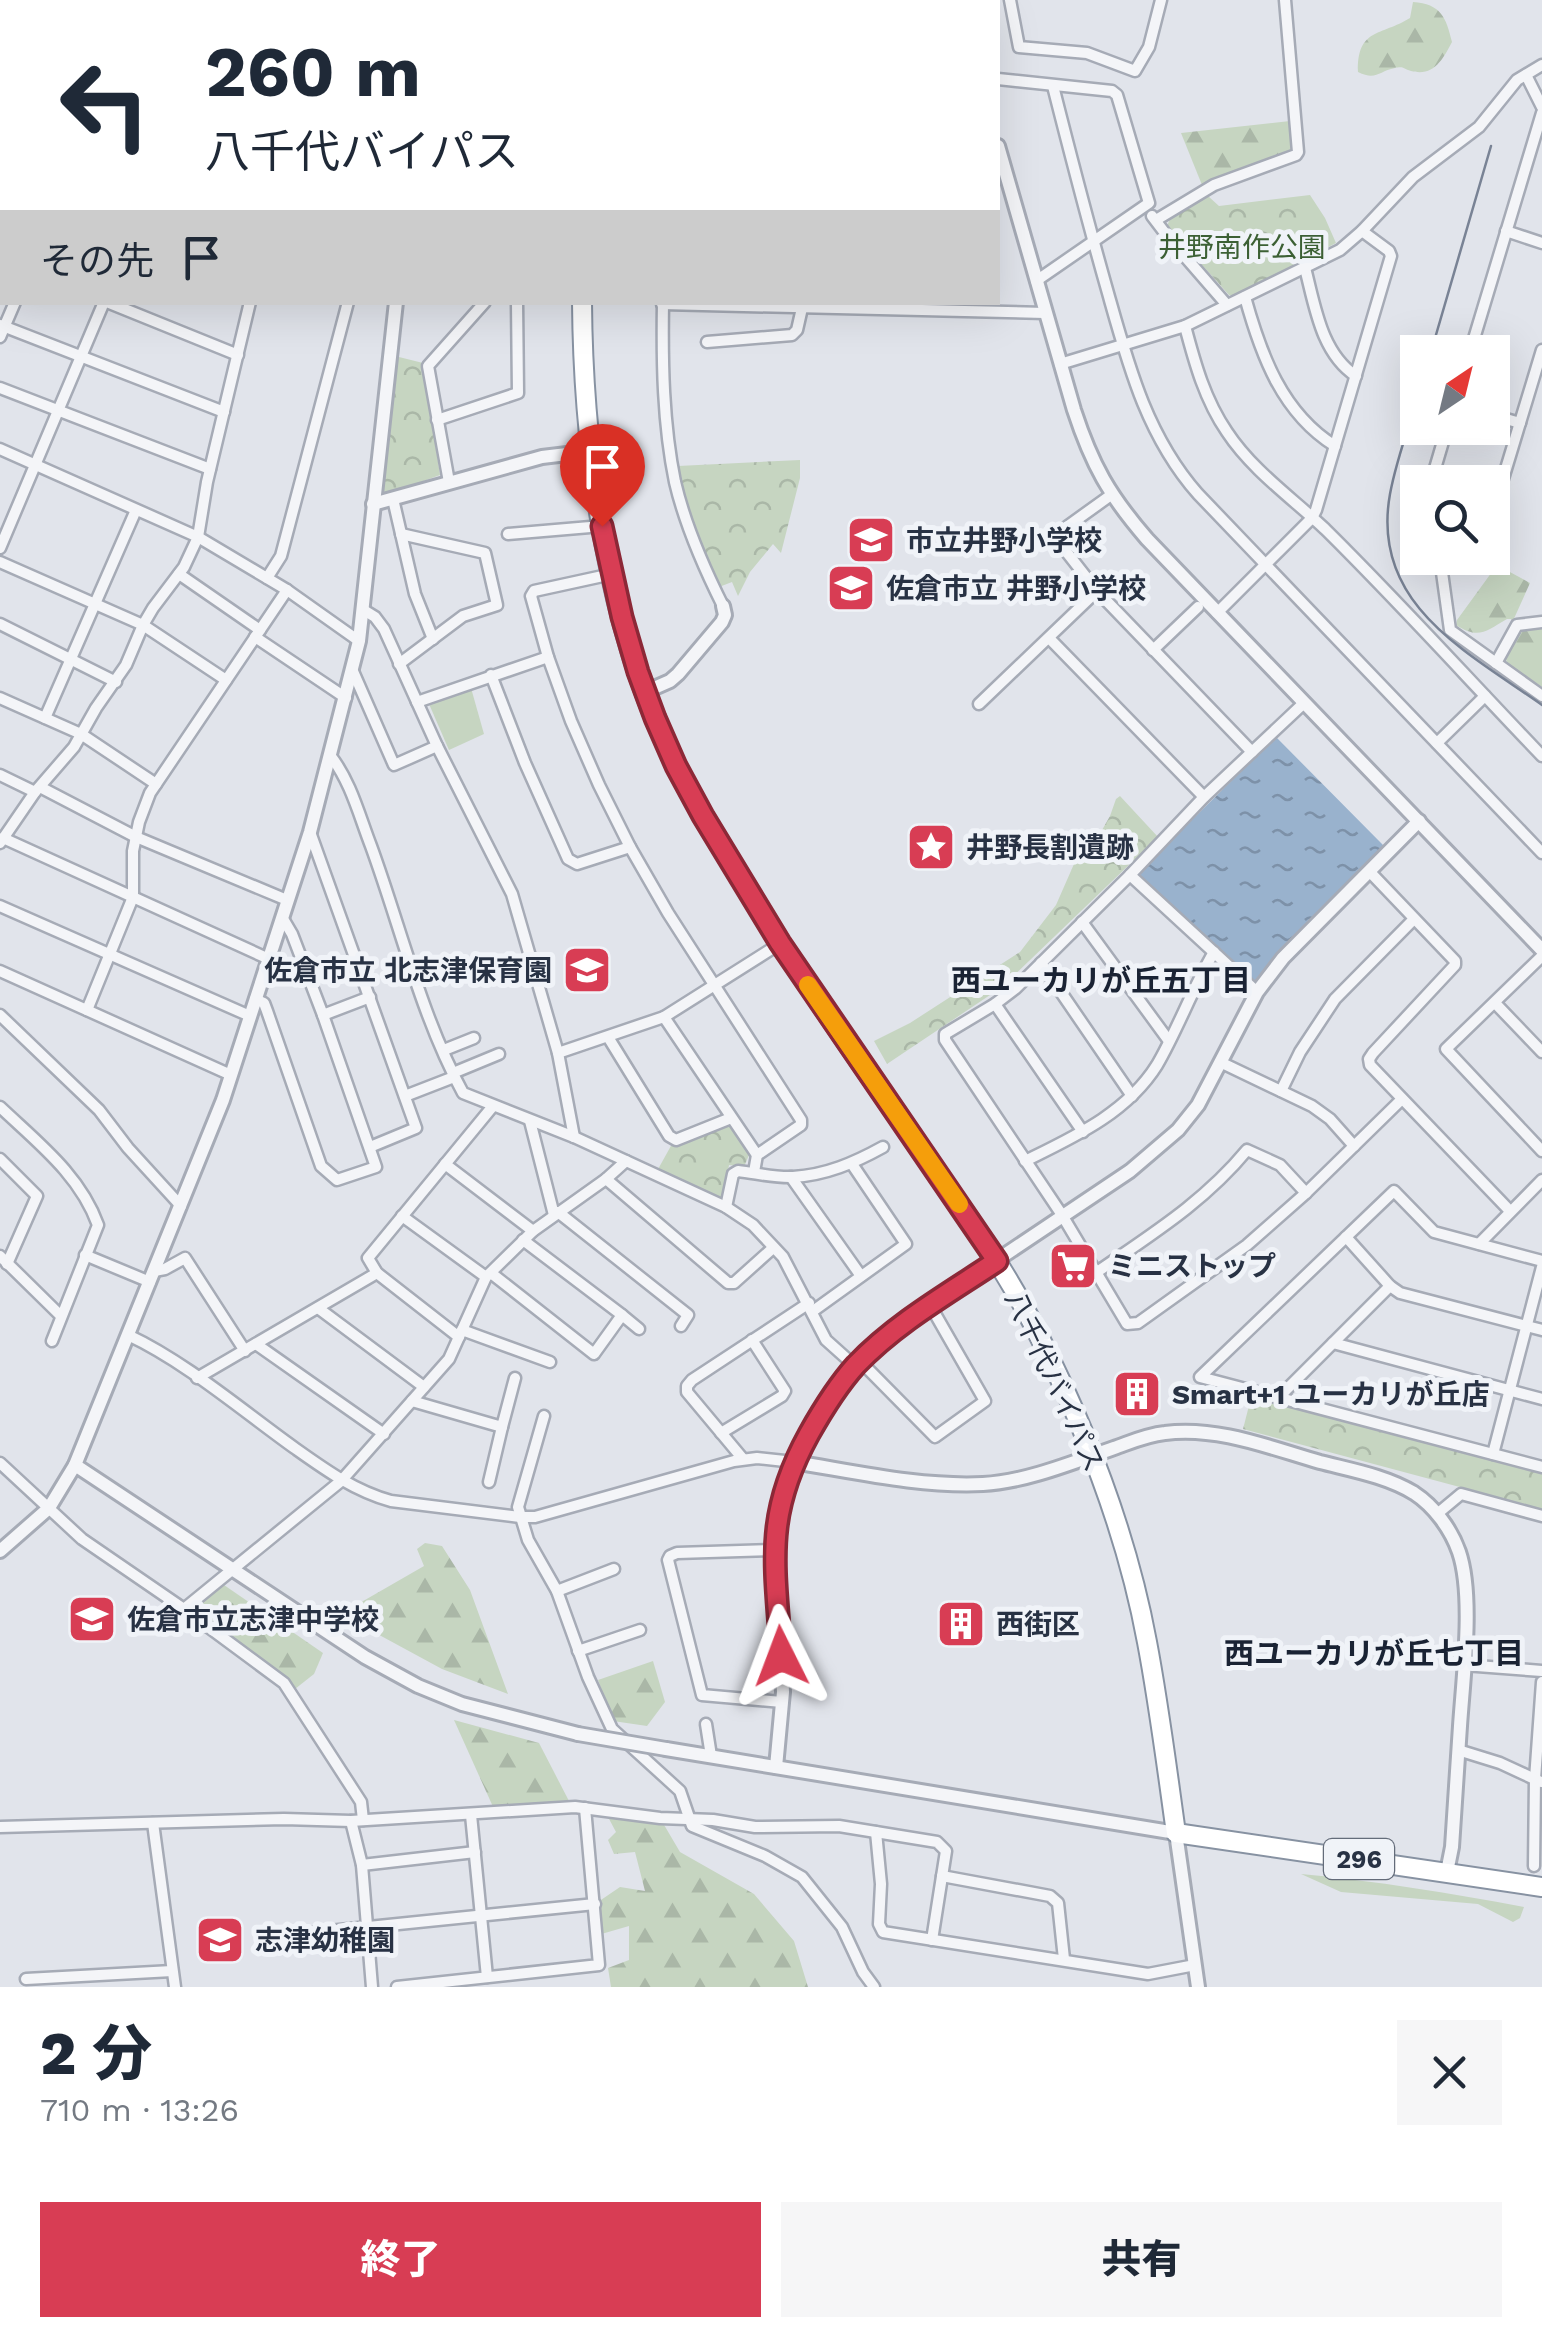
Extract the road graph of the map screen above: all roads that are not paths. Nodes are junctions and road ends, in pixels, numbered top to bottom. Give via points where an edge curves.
1 (1010, 0) edge
2 (1160, 0) edge
3 (1284, 0) edge
4 (1542, 65) edge
5 (1526, 76) junction
6 (1000, 79) edge
7 (1053, 86) junction
8 (1542, 115) edge
9 (1000, 153) edge
10 (1146, 207) junction
11 (1156, 220) junction
12 (1362, 231) junction
13 (1506, 231) junction
14 (1093, 242) junction
15 (1542, 243) edge
16 (1305, 268) junction
17 (1036, 281) junction
18 (1245, 297) junction
19 (14, 305) edge
20 (105, 305) edge
21 (113, 305) edge
22 (249, 305) edge
23 (347, 305) edge
24 (396, 305) edge
25 (481, 305) edge
26 (517, 305) edge
27 (582, 305) edge
28 (662, 305) edge
29 (697, 305) edge
30 (1227, 305) junction
31 (966, 307) edge
32 (802, 308) junction
33 (1045, 313) junction
34 (1185, 326) junction
35 (1, 330) edge
36 (1475, 335) edge
37 (707, 342) dead end
38 (1123, 346) junction
39 (1542, 350) edge
40 (238, 355) junction
41 (82, 356) junction
42 (1060, 364) junction
43 (1356, 376) junction
44 (0, 388) edge
45 (58, 410) junction
46 (224, 412) junction
47 (438, 420) junction
48 (1510, 420) edge
49 (1520, 423) junction
50 (1335, 446) junction
51 (0, 449) edge
52 (592, 451) junction
53 (34, 464) junction
54 (1507, 465) edge
55 (210, 469) junction
56 (450, 482) junction
57 (1111, 495) junction
58 (393, 499) junction
59 (373, 504) junction
60 (136, 510) junction
61 (1312, 518) junction
62 (602, 526) junction
63 (401, 534) junction
64 (508, 534) dead end
65 (198, 537) junction
66 (0, 548) edge
67 (0, 562) edge
68 (1266, 564) junction
69 (179, 574) junction
70 (612, 574) junction
71 (1442, 575) edge
72 (267, 578) junction
73 (286, 590) junction
74 (1097, 591) junction
75 (95, 604) junction
76 (723, 606) joint
77 (1198, 607) dead end
78 (362, 609) junction
79 (1218, 612) junction
80 (1542, 622) edge
81 (0, 624) edge
82 (142, 625) junction
83 (257, 633) junction
84 (1049, 638) junction
85 (433, 639) junction
86 (359, 641) junction
87 (1153, 650) junction
88 (548, 657) junction
89 (71, 658) junction
90 (1496, 663) junction
91 (399, 664) junction
92 (352, 669) junction
93 (492, 675) junction
94 (226, 680) junction
95 (116, 682) junction
96 (645, 692) junction
97 (1485, 696) junction
98 (1542, 696) edge
99 (0, 698) edge
100 (346, 698) junction
101 (416, 702) junction
102 (1304, 703) junction
103 (978, 704) dead end
104 (45, 718) junction
105 (81, 734) junction
106 (1436, 743) junction
107 (437, 746) junction
108 (1252, 752) junction
109 (330, 755) junction
110 (1542, 756) edge
111 (0, 775) edge
112 (156, 784) junction
113 (37, 789) junction
114 (1204, 798) junction
115 (1420, 822) junction
116 (310, 832) junction
117 (136, 837) junction
118 (1, 840) edge
119 (630, 847) junction
120 (1542, 854) edge
121 (1368, 871) junction
122 (1130, 875) junction
123 (133, 897) junction
124 (287, 900) junction
125 (0, 906) edge
126 (282, 917) junction
127 (1414, 919) junction
128 (1082, 922) junction
129 (780, 943) junction
130 (1214, 952) junction
131 (1542, 954) edge
132 (110, 955) junction
133 (268, 959) junction
134 (1042, 963) junction
135 (0, 971) edge
136 (714, 985) junction
137 (1257, 992) junction
138 (370, 997) junction
139 (256, 999) junction
140 (1495, 1003) junction
141 (995, 1004) junction
142 (87, 1010) junction
143 (0, 1015) edge
144 (250, 1016) junction
145 (322, 1016) junction
146 (664, 1017) junction
147 (608, 1037) junction
148 (474, 1038) dead end
149 (1169, 1041) junction
150 (444, 1050) junction
151 (1542, 1052) edge
152 (499, 1054) dead end
153 (558, 1054) junction
154 (1220, 1062) junction
155 (231, 1075) junction
156 (454, 1075) junction
157 (1281, 1091) junction
158 (405, 1096) junction
159 (1132, 1096) junction
160 (1402, 1099) junction
161 (493, 1106) junction
162 (0, 1107) edge
163 (730, 1118) junction
164 (530, 1121) junction
165 (1083, 1132) junction
166 (574, 1137) junction
167 (1354, 1146) junction
168 (370, 1147) junction
169 (882, 1147) dead end
170 (1542, 1151) edge
171 (757, 1155) junction
172 (0, 1158) edge
173 (626, 1161) junction
174 (1025, 1162) junction
175 (445, 1164) junction
176 (852, 1164) junction
177 (754, 1172) junction
178 (791, 1177) junction
179 (606, 1179) junction
180 (1542, 1180) edge
181 (1306, 1193) junction
182 (181, 1206) junction
183 (726, 1207) junction
184 (1510, 1211) junction
185 (556, 1214) junction
186 (1062, 1215) junction
187 (402, 1216) junction
188 (532, 1231) junction
189 (1346, 1237) junction
190 (523, 1240) junction
191 (1479, 1244) junction
192 (774, 1248) junction
193 (85, 1255) junction
194 (4, 1260) edge
195 (997, 1261) junction
196 (1542, 1264) edge
197 (1097, 1272) junction
198 (376, 1273) junction
199 (488, 1275) junction
200 (860, 1276) junction
201 (152, 1277) junction
202 (1390, 1286) junction
203 (930, 1306) junction
204 (810, 1307) junction
205 (318, 1308) junction
206 (62, 1316) junction
207 (622, 1316) junction
208 (681, 1326) dead end
209 (1526, 1326) junction
210 (640, 1330) dead end
211 (1542, 1330) edge
212 (461, 1333) junction
213 (128, 1335) junction
214 (752, 1340) junction
215 (52, 1341) dead end
216 (1333, 1343) junction
217 (256, 1344) junction
218 (244, 1351) junction
219 (550, 1362) dead end
220 (858, 1364) junction
221 (197, 1378) junction
222 (515, 1378) dead end
223 (424, 1387) junction
224 (1510, 1390) junction
225 (1278, 1398) junction
226 (1542, 1399) edge
227 (412, 1402) junction
228 (544, 1416) dead end
229 (502, 1427) junction
230 (721, 1433) junction
231 (384, 1434) junction
232 (1093, 1454) junction
233 (1493, 1454) junction
234 (743, 1459) junction
235 (794, 1462) junction
236 (0, 1463) edge
237 (75, 1466) junction
238 (1542, 1468) edge
239 (341, 1481) junction
240 (489, 1482) dead end
241 (49, 1508) junction
242 (1437, 1514) junction
243 (1542, 1516) edge
244 (520, 1518) junction
245 (776, 1550) junction
246 (0, 1552) edge
247 (614, 1569) dead end
248 (232, 1570) junction
249 (557, 1590) junction
250 (184, 1609) junction
251 (640, 1630) dead end
252 (578, 1651) junction
253 (1464, 1665) junction
254 (1542, 1672) edge
255 (1542, 1682) edge
256 (782, 1702) junction
257 (706, 1724) dead end
258 (1541, 1733) edge
259 (1458, 1750) junction
260 (712, 1756) junction
261 (776, 1767) junction
262 (1539, 1781) edge
263 (585, 1808) junction
264 (472, 1815) junction
265 (689, 1818) junction
266 (357, 1820) junction
267 (154, 1823) junction
268 (0, 1827) edge
269 (876, 1832) junction
270 (1176, 1832) junction
271 (475, 1852) junction
272 (362, 1865) junction
273 (1534, 1866) dead end
274 (1447, 1872) junction
275 (942, 1876) junction
276 (1542, 1887) edge
277 (596, 1904) junction
278 (482, 1915) junction
279 (367, 1926) junction
280 (300, 1934) dead end
281 (932, 1940) junction
282 (1064, 1959) junction
283 (1195, 1965) junction
284 (172, 1971) junction
285 (487, 1978) junction
286 (26, 1979) dead end
287 (175, 1987) edge
288 (372, 1987) edge
289 (397, 1987) edge
290 (874, 1987) edge
291 (1198, 1987) edge

1 - 2 street via 1020,47 1087,53 1135,71 1149,48
3 - 11 street via 1298,152 1214,186
4 - 5 street
5 - 8 street
5 - 12 street
6 - 7 street
7 - 10 street via 1117,95
7 - 14 street
8 - 13 street
9 - 17 street
10 - 11 street
10 - 14 street
11 - 30 street
12 - 16 street
12 - 43 street via 1391,256
13 - 15 street
13 - 36 street
14 - 17 street
14 - 38 street
16 - 18 street
16 - 43 street via 1330,347
17 - 33 street
18 - 30 street
18 - 50 street via 1277,384 1297,413
19 - 35 street
20 - 41 street
21 - 40 street
22 - 40 street
23 - 72 street via 281,556
24 - 59 street
25 - 47 street via 428,366
26 - 47 street via 518,394
27 - 52 highway, 八千代バイパス
28 - 76 street via 675,480
29 - 32 street
30 - 34 street
31 - 32 street
31 - 33 street
32 - 37 street via 792,335
33 - 42 street
34 - 38 street
34 - 61 street via 1202,385 1228,434
35 - 41 street
38 - 42 street
38 - 68 street via 1168,455
39 - 49 street
40 - 46 street
41 - 45 street
41 - 46 street
42 - 57 street via 1085,444
43 - 50 street
44 - 45 street
45 - 53 street
45 - 55 street
46 - 55 street
47 - 56 street
48 - 49 street
49 - 54 street
50 - 61 street
51 - 53 street
52 - 56 street
52 - 62 highway, 八千代バイパス
53 - 60 street
53 - 66 street
55 - 65 street
56 - 58 street
57 - 74 street via 1054,536
57 - 79 street
58 - 59 street
58 - 63 street
59 - 78 street
60 - 65 street
60 - 75 street
61 - 68 street
61 - 97 street
62 - 64 street
62 - 70 highway, 八千代バイパス
63 - 85 street
63 - 85 street via 484,554 497,605 463,616
65 - 69 street
65 - 72 street
67 - 75 street
68 - 79 street
68 - 106 street
69 - 82 street
69 - 83 street
70 - 88 street via 534,591
70 - 96 highway, 八千代バイパス
71 - 90 street via 1450,630
72 - 73 street
73 - 83 street
73 - 86 street
74 - 84 street
74 - 87 street
75 - 82 street
75 - 89 street
76 - 96 street via 722,622 678,674
77 - 87 street
78 - 86 street
78 - 91 street via 380,622
79 - 102 street
80 - 90 street via 1517,625
81 - 89 street
82 - 94 street
82 - 95 street
83 - 94 street
83 - 100 street
84 - 103 street
84 - 114 street
85 - 91 street
86 - 92 street
87 - 108 street
88 - 93 street
88 - 119 street
89 - 95 street
89 - 104 street
90 - 98 street
91 - 101 street
92 - 100 street
92 - 107 street via 394,765
93 - 101 street
93 - 119 street via 568,859 577,864
94 - 112 street
95 - 105 street
96 - 129 highway, 八千代バイパス via 685,783
97 - 106 street
97 - 110 street
99 - 104 street
100 - 109 street
101 - 107 street
102 - 108 street
102 - 115 street
104 - 105 street
105 - 112 street
105 - 113 street
106 - 120 street
107 - 153 street via 512,894
108 - 114 street
109 - 116 street
109 - 150 street via 344,773
111 - 113 street
112 - 117 street
113 - 117 street
113 - 118 street
114 - 122 street
115 - 121 street
115 - 131 street
116 - 124 street
116 - 138 street
117 - 123 street
117 - 124 street
118 - 123 street
119 - 136 street
121 - 127 street
121 - 137 street
122 - 128 street
122 - 130 street
123 - 132 street
123 - 133 street
124 - 126 street
125 - 132 street
126 - 133 street
126 - 145 street
127 - 157 street via 1335,1000
127 - 160 street via 1455,965 1370,1058
128 - 134 street
128 - 149 street
129 - 136 street
129 - 195 highway, 八千代バイパス
130 - 137 street
130 - 149 street
131 - 140 street
132 - 142 street
132 - 144 street
133 - 139 street
134 - 141 street
134 - 159 street
135 - 142 street
136 - 146 street
136 - 171 street via 801,1120
137 - 154 street
138 - 145 street
138 - 158 street
139 - 144 street
139 - 168 street via 264,1003 322,1166 337,1180 376,1166
140 - 151 street
140 - 170 street via 1446,1049
141 - 165 street
141 - 174 street via 945,1040
142 - 155 street
143 - 182 street via 98,1110
144 - 155 street
145 - 168 street
146 - 147 street
146 - 163 street
147 - 153 street
147 - 163 street via 669,1136 676,1140
148 - 150 street
149 - 159 street
150 - 156 street
152 - 156 street
153 - 166 street
154 - 157 street
154 - 186 street via 1178,1130
155 - 182 street
156 - 158 street
156 - 161 street via 463,1093
157 - 167 street via 1330,1119
158 - 168 street via 416,1128
159 - 165 street
160 - 167 street
160 - 184 street
161 - 164 street
161 - 175 street
162 - 193 street via 90,1203 98,1225
163 - 171 street
164 - 166 street
164 - 185 street
165 - 174 street
166 - 173 street
167 - 181 street
169 - 176 street
171 - 177 street
172 - 194 street via 38,1196
173 - 179 street
173 - 183 street
174 - 186 street
175 - 187 street
175 - 188 street
176 - 178 street
176 - 200 street via 906,1244
177 - 178 street
177 - 183 street via 733,1174
178 - 200 street
179 - 185 street
179 - 192 street via 728,1283
180 - 184 street
181 - 197 street via 1280,1165 1247,1150 1202,1198
181 - 197 street via 1248,1246 1138,1324 1124,1322
182 - 201 street
183 - 192 street
184 - 191 street
185 - 188 street
185 - 208 street via 688,1316
186 - 195 street
186 - 197 street
187 - 198 street via 368,1258
187 - 199 street
188 - 190 street
189 - 191 street via 1394,1191 1434,1232
189 - 202 street
189 - 225 street via 1200,1377
190 - 199 street
190 - 207 street
191 - 196 street
192 - 204 street
193 - 201 street
193 - 206 street
194 - 206 street
195 - 203 street
195 - 232 highway, 八千代バイパス
196 - 209 street
198 - 205 street
198 - 212 street
199 - 207 street via 594,1354
199 - 212 street
200 - 204 street
201 - 213 street
201 - 218 street via 185,1258
202 - 209 street
202 - 216 street
203 - 220 street
203 - 220 street via 985,1400 934,1437
204 - 214 street
204 - 220 street via 826,1340
205 - 217 street
205 - 223 street
206 - 215 street
207 - 210 street
209 - 211 street
209 - 224 street
212 - 219 street
212 - 223 street via 450,1359
213 - 221 street
213 - 237 street
214 - 230 street via 784,1394
214 - 230 street via 687,1386
216 - 224 street
216 - 225 street
217 - 218 street
217 - 231 street
218 - 221 street
220 - 235 street
221 - 239 street
222 - 229 street
223 - 227 street
224 - 226 street
224 - 233 street
225 - 233 street
227 - 229 street
227 - 231 street
228 - 244 street
229 - 240 street
230 - 234 street
231 - 239 street
232 - 235 street via 987,1484 921,1482
232 - 242 street via 1169,1432 1225,1436 1395,1484
232 - 270 highway, 八千代バイパス via 1147,1640
233 - 238 street
234 - 235 street
234 - 244 street
235 - 245 street
236 - 241 street
237 - 241 street
237 - 248 street
239 - 244 street via 391,1501
239 - 248 street
241 - 246 street
241 - 250 street via 82,1539
242 - 243 street via 1461,1494
242 - 253 street via 1463,1566
244 - 249 street
245 - 256 street
245 - 256 street via 677,1552 668,1560 702,1695
247 - 249 street
248 - 250 street
248 - 260 street, bridge via 366,1658 462,1704 578,1734
249 - 252 street
250 - 266 street via 284,1683 361,1802
251 - 252 street
252 - 265 street via 612,1729 680,1790
253 - 254 street
253 - 259 street
255 - 258 street
256 - 261 street
257 - 260 street
258 - 262 street
259 - 262 street
259 - 274 street
260 - 261 street
261 - 270 street
262 - 273 street
263 - 264 street
263 - 265 street
263 - 277 street
264 - 266 street
264 - 271 street
265 - 269 street
265 - 290 street via 692,1826 802,1877 842,1927
266 - 267 street
266 - 272 street
267 - 268 street
267 - 284 street
269 - 275 street via 937,1842 946,1851
269 - 281 street via 878,1924 884,1932
270 - 274 highway, 296
270 - 283 street
271 - 272 street
271 - 278 street
272 - 279 street
274 - 276 highway, 296
275 - 281 street
275 - 282 street via 1050,1896 1058,1903
277 - 278 street
277 - 285 street via 600,1965
278 - 279 street
278 - 285 street
279 - 280 street
279 - 288 street
281 - 282 street
282 - 283 street via 1148,1974
283 - 291 street
284 - 286 street
284 - 287 street
285 - 289 street

